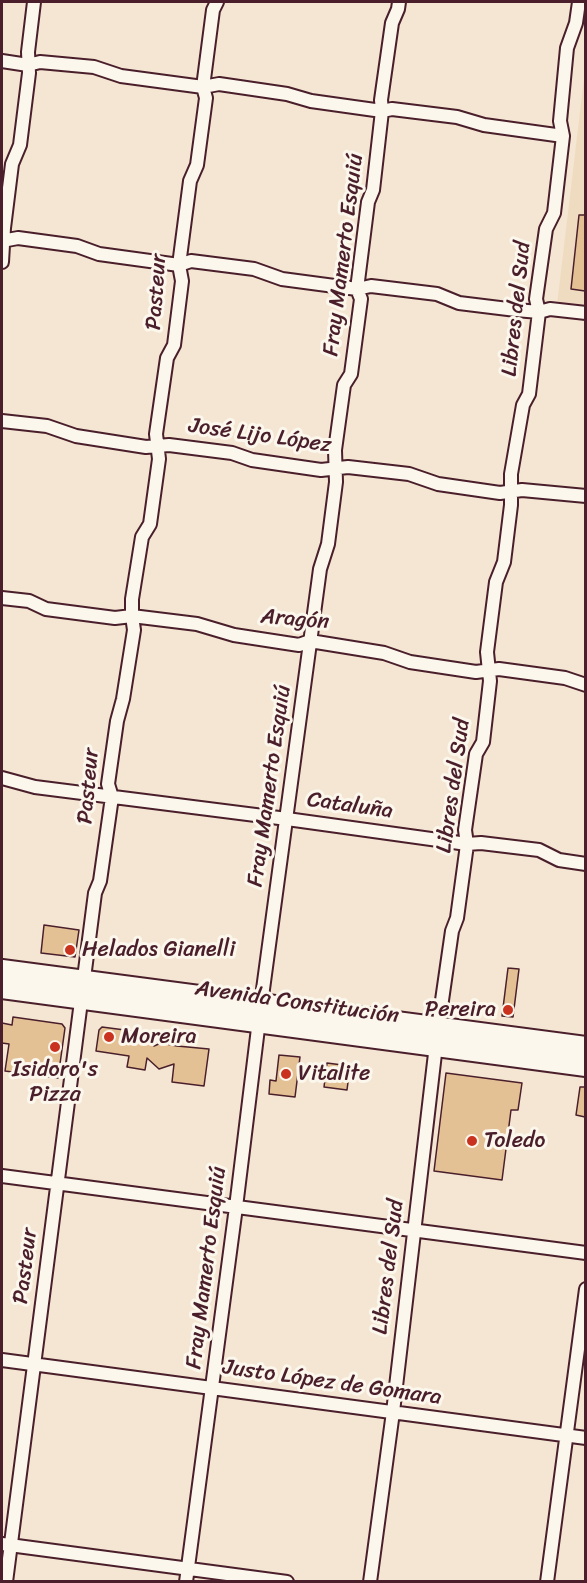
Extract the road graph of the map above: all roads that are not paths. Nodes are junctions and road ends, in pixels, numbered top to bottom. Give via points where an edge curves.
1 (34, 2) edge
2 (217, 2) edge
3 (399, 2) edge
4 (579, 2) edge
5 (2, 61) edge
6 (28, 65) junction
7 (202, 87) junction
8 (382, 111) junction
9 (563, 136) junction
10 (2, 241) edge
11 (2, 262) edge
12 (179, 265) junction
13 (357, 289) junction
14 (539, 312) junction
15 (585, 313) edge
16 (2, 421) edge
17 (157, 446) junction
18 (335, 468) junction
19 (510, 491) junction
20 (585, 496) edge
21 (2, 598) edge
22 (132, 616) junction
23 (310, 641) junction
24 (489, 670) junction
25 (585, 685) edge
26 (2, 778) edge
27 (112, 797) junction
28 (287, 819) junction
29 (466, 844) junction
30 (585, 864) edge
31 (2, 970) edge
32 (2, 988) edge
33 (82, 990) junction
34 (260, 1013) junction
35 (437, 1037) junction
36 (585, 1047) edge
37 (585, 1066) edge
38 (2, 1176) edge
39 (58, 1183) junction
40 (236, 1207) junction
41 (414, 1230) junction
42 (585, 1253) edge
43 (585, 1289) edge
44 (2, 1360) edge
45 (34, 1364) junction
46 (212, 1388) junction
47 (393, 1412) junction
48 (566, 1435) junction
49 (585, 1438) edge
50 (6, 1544) edge
51 (188, 1568) junction
52 (6, 1581) edge
53 (186, 1581) edge
54 (287, 1581) edge
55 (370, 1581) edge
56 (547, 1581) edge

1 - 6 street
2 - 7 street, Pasteur
3 - 8 street, Fray Mamerto Esquiú via 392,22
4 - 9 street, Libres del Sud via 567,48 560,121
5 - 6 street
6 - 7 street via 40,62 94,67 121,76
6 - 10 street via 20,145 12,164
7 - 8 street via 219,84
7 - 12 street, Pasteur via 206,98
8 - 9 street via 458,117 484,125
8 - 13 street, Fray Mamerto Esquiú
9 - 14 street, Libres del Sud via 554,213 546,229 536,299
10 - 11 street
10 - 12 street via 18,238
12 - 13 street via 191,261 254,269 282,279
12 - 17 street, Pasteur via 182,281 174,345 165,369
13 - 14 street via 371,286 437,294 459,303
13 - 18 street, Fray Mamerto Esquiú via 361,299 351,374 344,385
14 - 15 street via 550,309
14 - 19 street, Libres del Sud via 529,394 523,405
16 - 17 street, José Lijo López via 47,426 75,436
17 - 18 street, José Lijo López via 232,453 252,460 321,470
17 - 22 street, Pasteur via 159,459 150,524 142,537
18 - 19 street, José Lijo López via 409,474 438,484
18 - 23 street, Fray Mamerto Esquiú via 328,544 320,568
19 - 20 street, José Lijo López
19 - 24 street, Libres del Sud via 504,562 496,582 487,652
21 - 22 street, Aragón via 29,601 46,609 116,618
22 - 23 street, Aragón via 197,624 234,635 299,645
22 - 27 street, Pasteur via 134,630 108,783
23 - 24 street, Aragón via 384,653 410,662 476,672
23 - 28 street, Fray Mamerto Esquiú
24 - 25 street, Aragón via 565,678
24 - 29 street, Libres del Sud via 483,742 476,754
26 - 27 street, Cataluña via 34,787
27 - 28 street, Cataluña
27 - 33 street, Pasteur
28 - 29 street, Cataluña
28 - 34 street, Fray Mamerto Esquiú
29 - 30 street, Cataluña via 539,850 560,860
29 - 35 street, Libres del Sud
31 - 33 main road, Avenida Constitución
32 - 33 main road, Avenida Constitución
33 - 34 main road, Avenida Constitución
33 - 39 street, Pasteur
34 - 35 main road, Avenida Constitución
34 - 40 street, Fray Mamerto Esquiú
35 - 36 main road, Avenida Constitución
35 - 37 main road, Avenida Constitución
35 - 41 street, Libres del Sud
38 - 39 street
39 - 40 street
39 - 45 street, Pasteur
40 - 41 street
40 - 46 street, Fray Mamerto Esquiú
41 - 42 street
41 - 47 street, Libres del Sud
43 - 48 street
44 - 45 street, Justo López de Gomara
45 - 46 street, Justo López de Gomara
45 - 50 street, Pasteur
46 - 47 street, Justo López de Gomara
46 - 51 street, Fray Mamerto Esquiú
47 - 48 street, Justo López de Gomara
47 - 55 street, Libres del Sud
48 - 49 street, Justo López de Gomara
48 - 56 street
50 - 51 street
50 - 52 street, Pasteur
51 - 53 street, Fray Mamerto Esquiú
51 - 54 street

